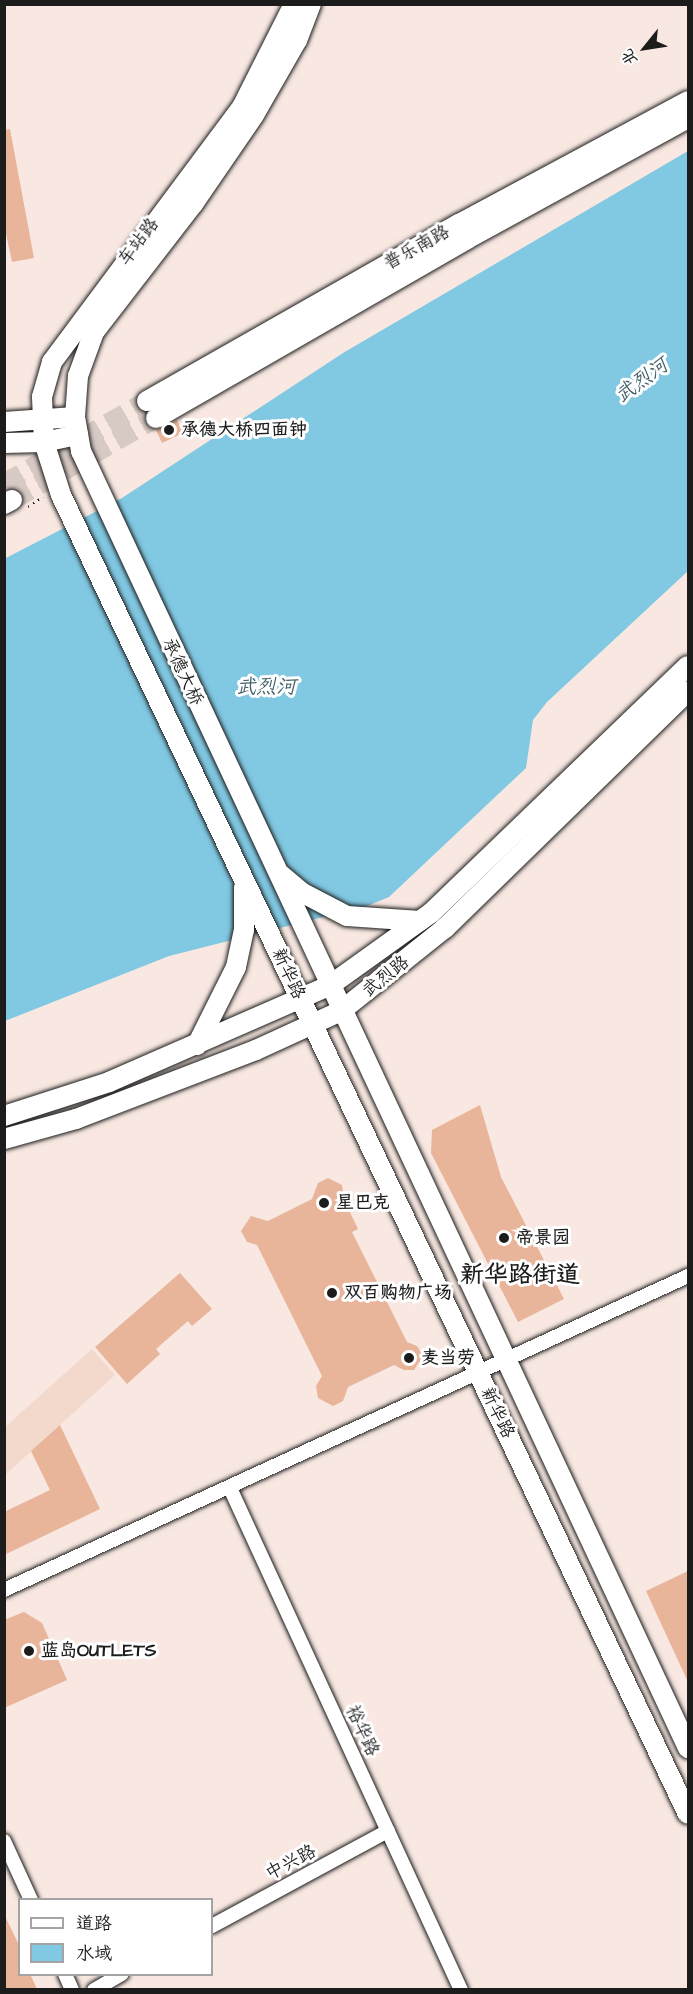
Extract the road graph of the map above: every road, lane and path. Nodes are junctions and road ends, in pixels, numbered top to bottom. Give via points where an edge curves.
1 (294, 4) edge
2 (311, 4) edge
3 (688, 101) edge
4 (688, 118) edge
5 (4, 422) edge
6 (43, 422) junction
7 (77, 426) junction
8 (44, 442) junction
9 (4, 443) edge
10 (91, 478) joint
11 (61, 495) joint
12 (688, 666) edge
13 (688, 691) edge
14 (273, 867) junction
15 (244, 881) junction
16 (420, 921) junction
17 (329, 986) junction
18 (300, 999) junction
19 (341, 1011) junction
20 (312, 1024) junction
21 (197, 1045) junction
22 (4, 1116) edge
23 (4, 1139) edge
24 (688, 1275) edge
25 (506, 1360) junction
26 (478, 1373) junction
27 (230, 1488) junction
28 (4, 1590) edge
29 (688, 1748) edge
30 (688, 1814) edge
31 (388, 1831) junction
32 (4, 1841) edge
33 (31, 1898) edge
34 (213, 1925) edge
35 (118, 1976) edge
36 (94, 1989) edge
37 (461, 1989) edge

1 - 6 main road, 车站路 via 242,107 52,362 42,396
2 - 7 main road, 车站路 via 297,40 254,116 193,204 94,332 78,376
3 - 4 main road, 普乐南路 via 459,224 151,409
5 - 6 main road
6 - 7 main road
6 - 8 main road, 车站路
7 - 8 main road
7 - 10 main road, 车站路
8 - 9 main road
8 - 11 main road, 车站路
10 - 14 main road, 承德大桥
11 - 15 main road, 承德大桥
12 - 16 main road, 武烈路
13 - 19 main road, 武烈路 via 445,928
14 - 16 main road via 301,892 347,916 385,922
14 - 17 main road, 新华路
15 - 18 main road, 新华路
15 - 21 main road via 244,930 236,967
16 - 17 main road, 武烈路
17 - 18 main road, 武烈路
17 - 19 main road, 新华路
18 - 20 main road, 新华路
18 - 21 main road, 武烈路
19 - 20 main road, 武烈路
19 - 25 main road, 新华路
20 - 23 main road, 武烈路 via 76,1119
20 - 26 main road, 新华路
21 - 22 main road, 武烈路 via 64,1100
24 - 25 street
25 - 26 street
25 - 29 main road, 新华路
26 - 27 street
26 - 30 main road, 新华路
27 - 28 street
27 - 31 street, 裕华路
31 - 34 street, 中兴路
31 - 37 street, 裕华路
32 - 33 street
35 - 36 street

